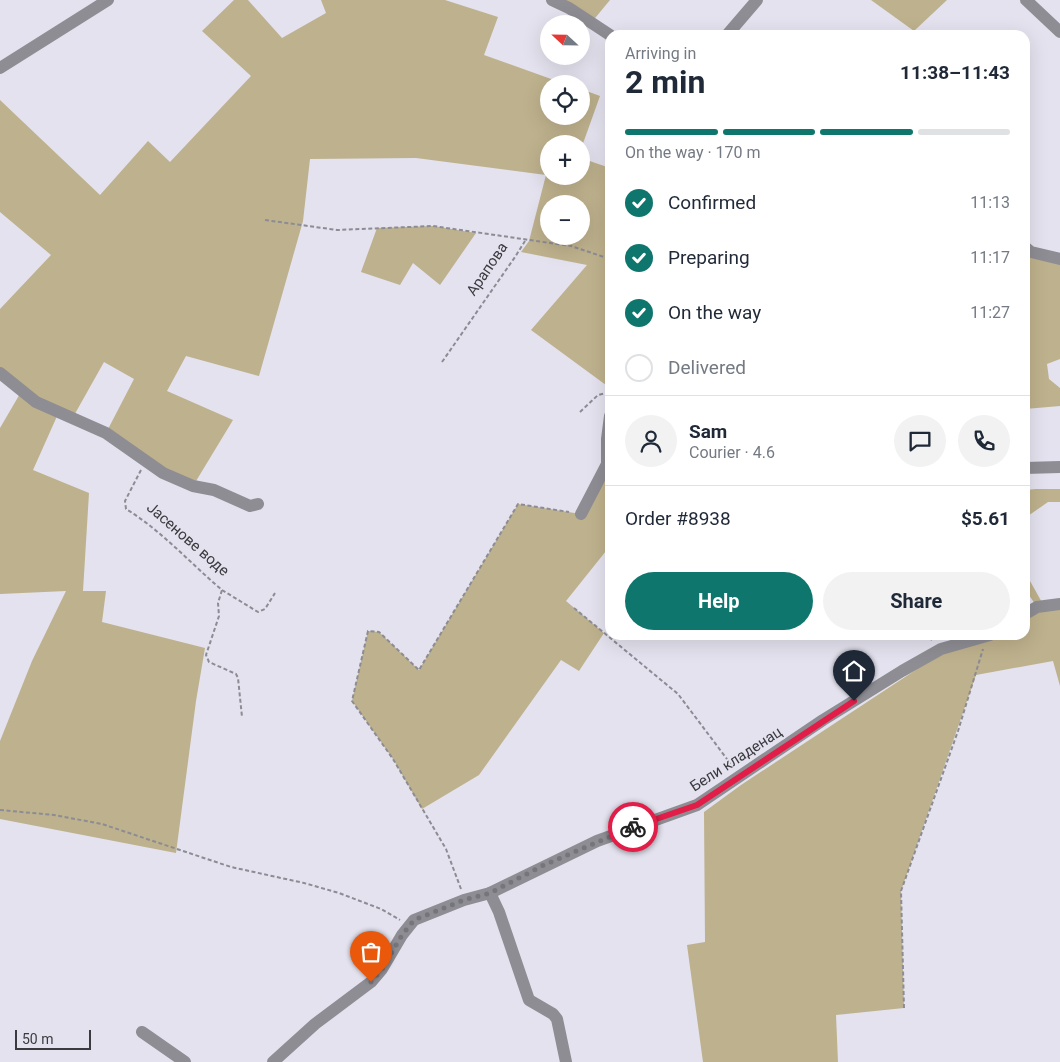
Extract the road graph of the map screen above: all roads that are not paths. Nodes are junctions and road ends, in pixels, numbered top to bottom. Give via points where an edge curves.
1 (108, 0) edge
2 (552, 0) edge
3 (757, 0) edge
4 (1026, 0) edge
5 (731, 30) edge
6 (605, 32) edge
7 (1060, 32) edge
8 (0, 68) edge
9 (1030, 251) edge
10 (1060, 259) edge
11 (0, 373) edge
12 (1060, 467) edge
13 (605, 468) edge
14 (1030, 468) edge
15 (258, 504) dead end
16 (581, 514) road end
17 (1060, 604) edge
18 (1030, 611) edge
19 (974, 640) edge
20 (490, 893) junction
21 (142, 1032) dead end
22 (186, 1062) edge
23 (273, 1062) edge
24 (566, 1062) edge

1 - 8 street
2 - 6 street
3 - 5 street
4 - 7 street
9 - 10 street
11 - 15 street via 36,402 106,433 169,476 214,490 250,506
12 - 14 street
13 - 16 street
17 - 18 street
19 - 20 street, Бели кладенац via 941,649 918,662 823,720 697,805 597,841
20 - 23 street, Бели кладенац via 426,914 408,926 371,982 315,1024
20 - 24 street via 529,1000 557,1019
21 - 22 street

